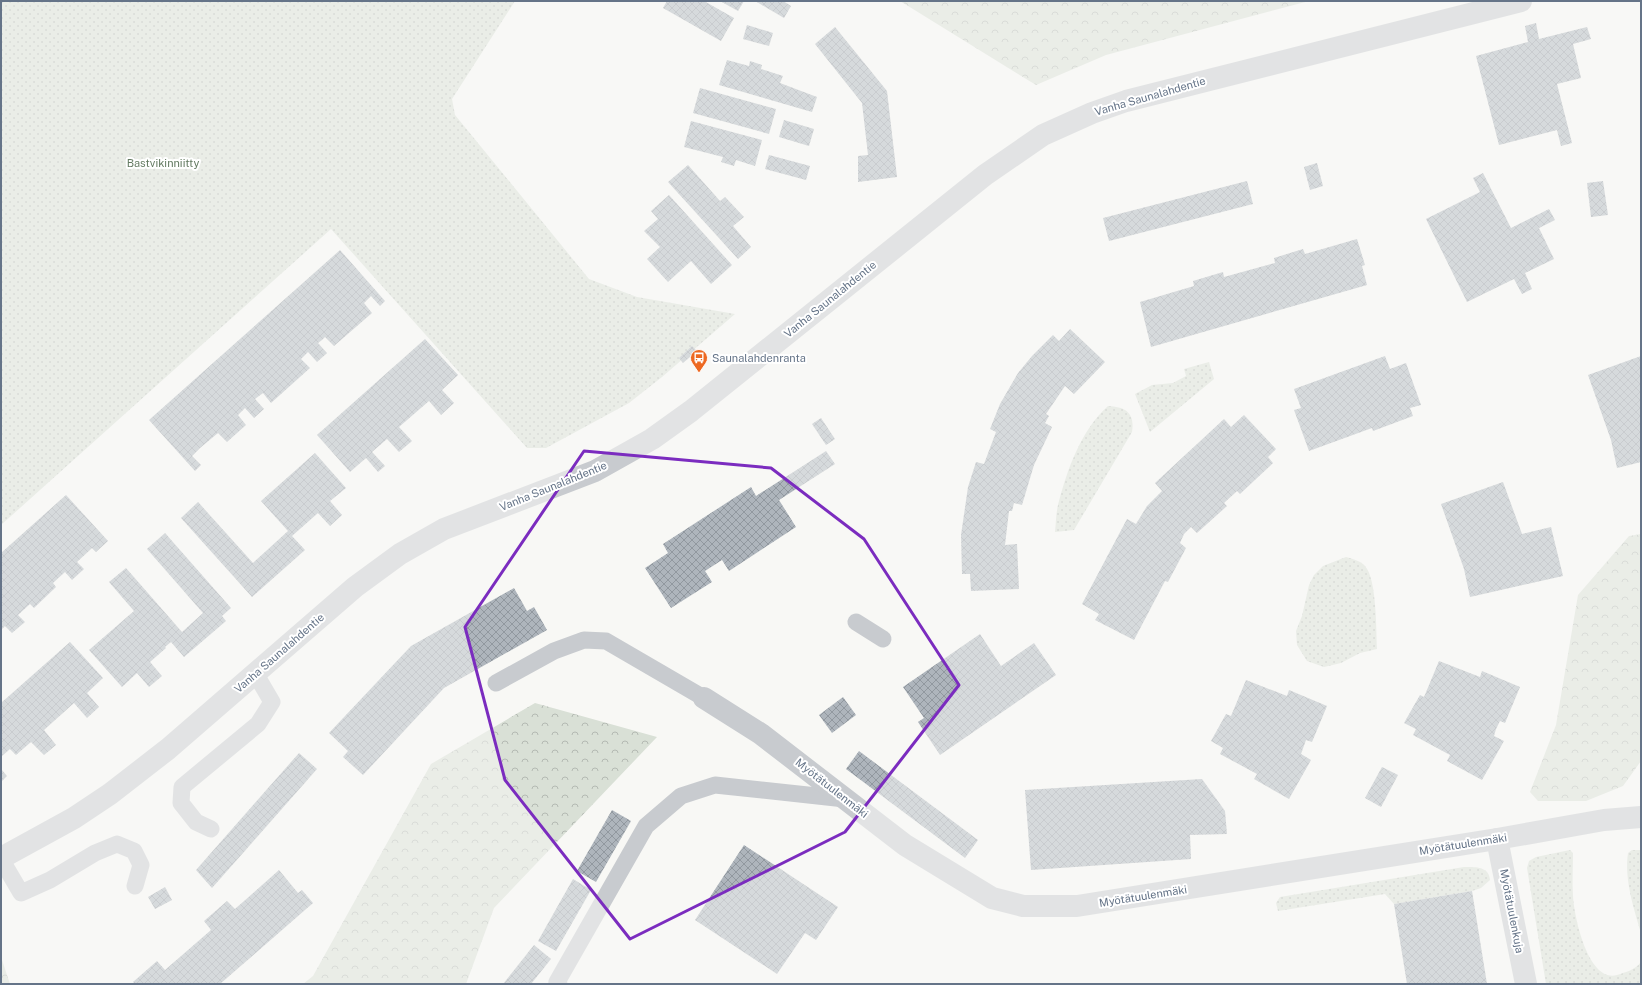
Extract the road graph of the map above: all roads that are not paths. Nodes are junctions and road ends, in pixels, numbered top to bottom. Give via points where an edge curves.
1 (1521, 1) edge
2 (856, 622) dead end
3 (883, 638) dead end
4 (255, 673) junction
5 (496, 683) dead end
6 (704, 698) joint
7 (845, 799) junction
8 (1641, 817) edge
9 (211, 829) dead end
10 (1497, 839) junction
11 (1, 858) edge
12 (136, 886) dead end
13 (559, 984) edge
14 (1526, 984) edge

1 - 4 street, Vanha Saunalahdentie via 1126,101 1043,135 985,175 652,440 595,471 444,529 400,554 355,587
2 - 3 lane
4 - 9 lane via 272,702 258,724 182,787 180,803 196,822
4 - 11 street, Vanha Saunalahdentie via 168,749 110,794 74,818
5 - 6 lane via 554,651 584,640 606,641
6 - 7 street, Myötätuulenmäki via 761,734
7 - 10 street, Myötätuulenmäki via 904,845 992,898 1023,906 1077,906
7 - 13 lane via 715,785 681,796 646,826
8 - 10 street, Myötätuulenmäki via 1604,820
10 - 14 street, Myötätuulenkuja
11 - 12 lane via 21,893 117,844 134,851 141,865

